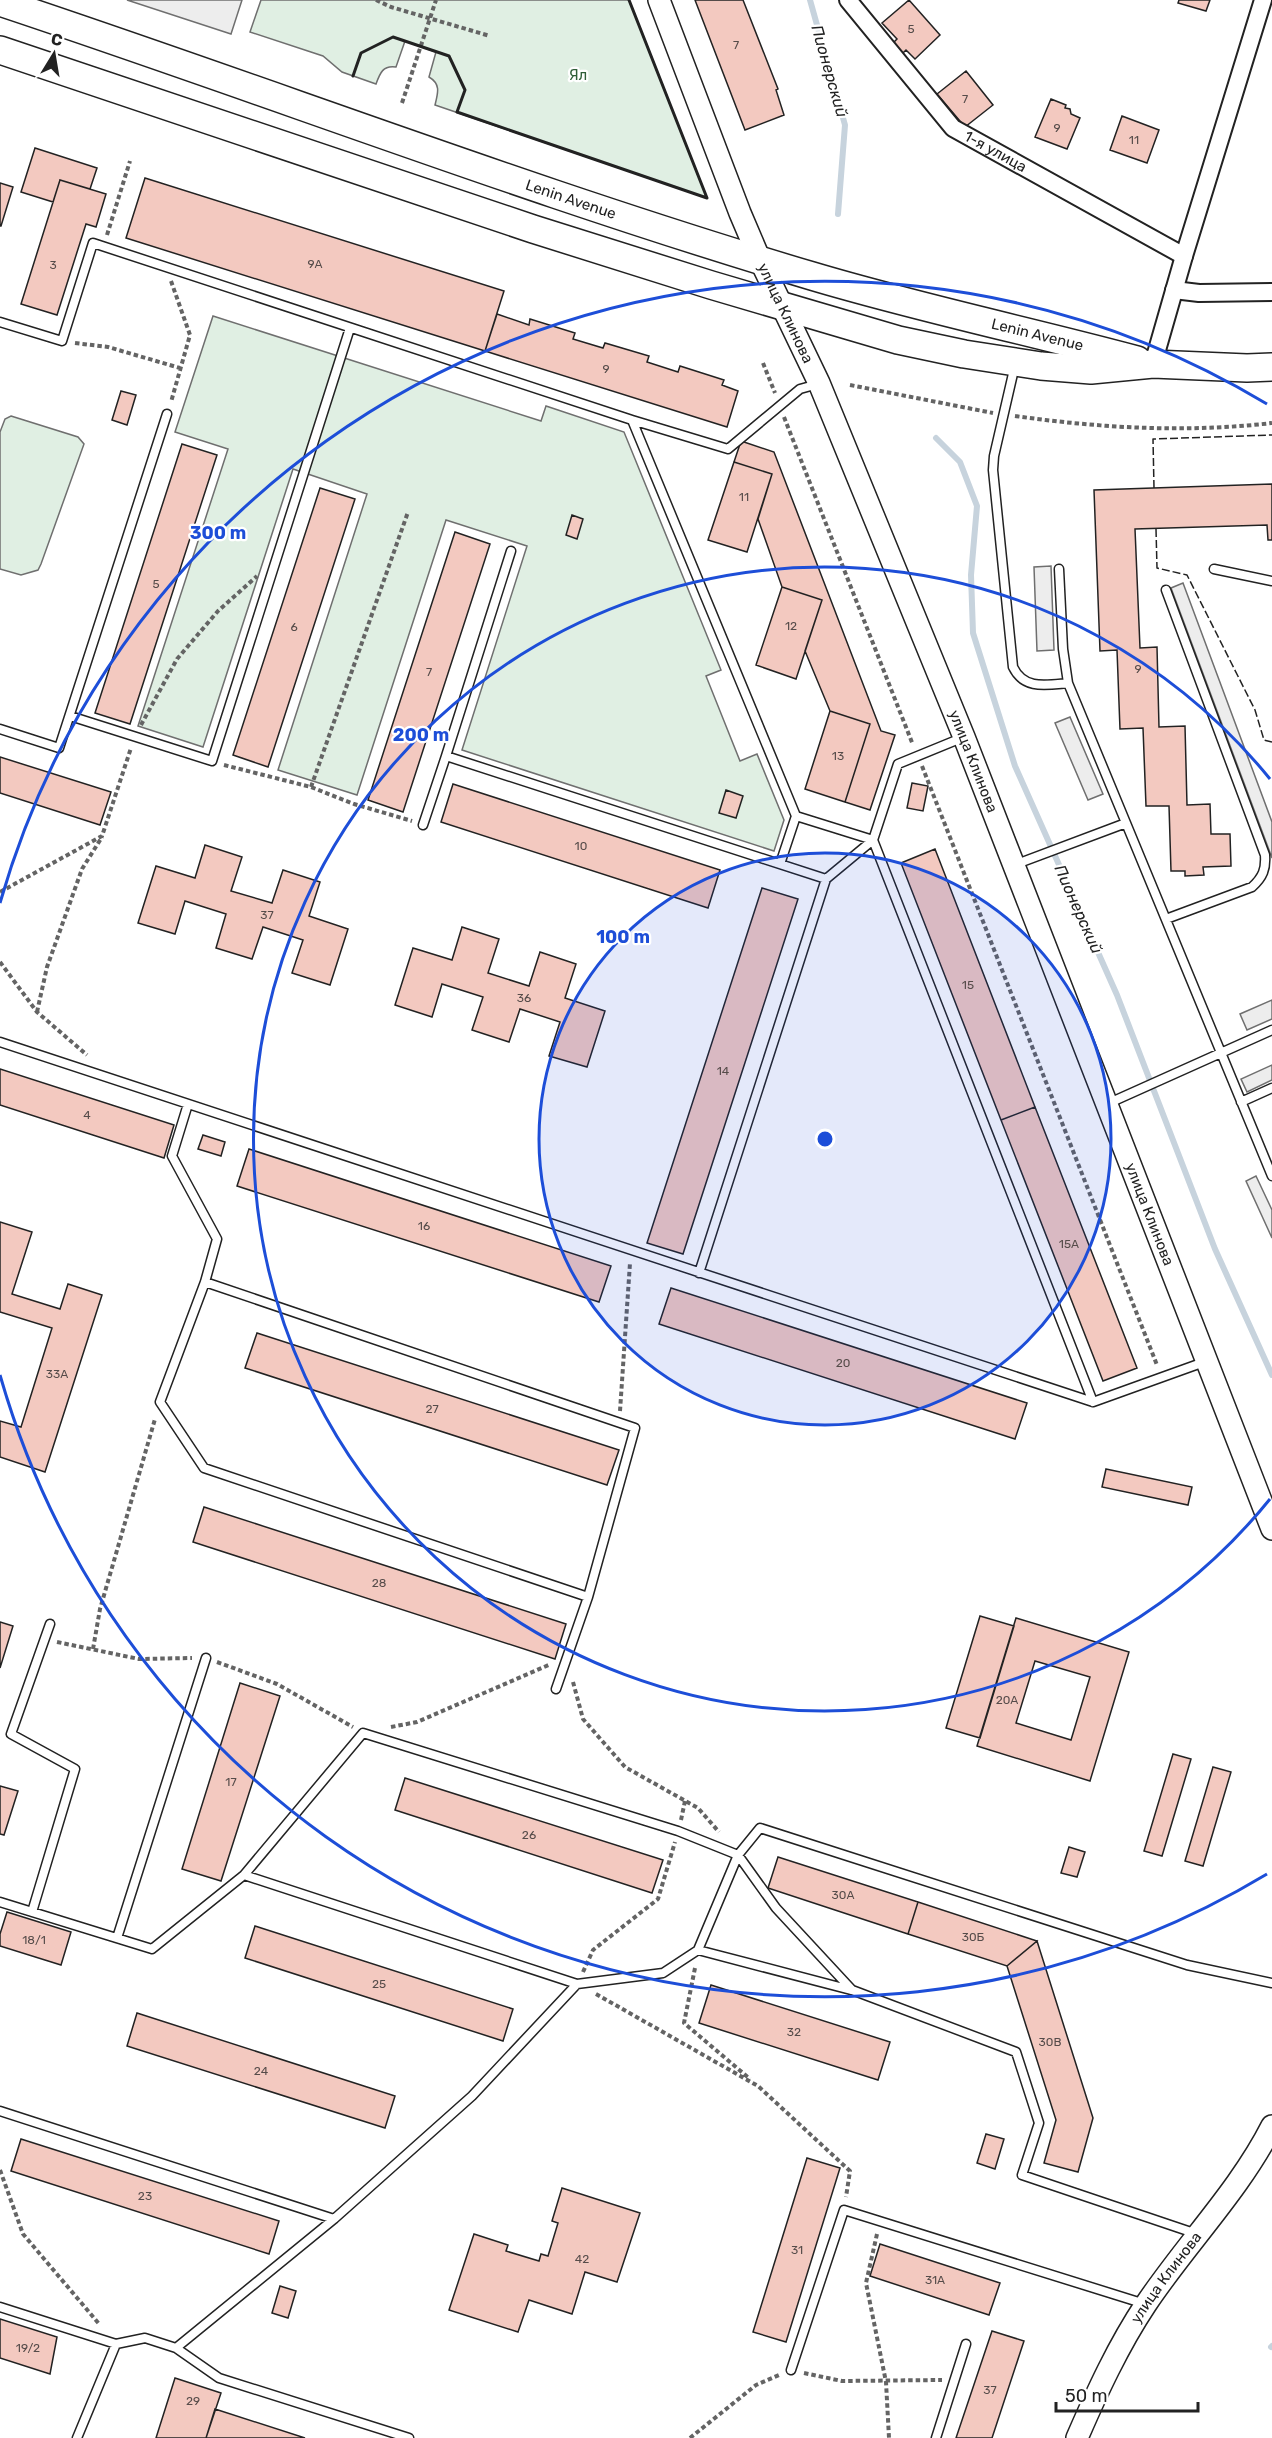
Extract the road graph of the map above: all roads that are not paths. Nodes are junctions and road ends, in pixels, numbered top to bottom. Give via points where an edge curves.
1 (659, 0) edge
2 (848, 0) edge
3 (1263, 0) edge
4 (0, 2) edge
5 (0, 50) edge
6 (1184, 256) junction
7 (760, 260) junction
8 (1174, 290) junction
9 (1272, 292) edge
10 (782, 307) junction
11 (0, 322) edge
12 (350, 328) junction
13 (1016, 362) junction
14 (1153, 364) junction
15 (1272, 366) edge
16 (819, 383) junction
17 (167, 414) road end
18 (632, 420) junction
19 (511, 551) dead end
20 (1059, 569) dead end
21 (1215, 569) dead end
22 (1272, 581) edge
23 (1166, 590) dead end
24 (1068, 682) junction
25 (70, 716) junction
26 (0, 729) edge
27 (964, 737) junction
28 (446, 756) junction
29 (796, 816) junction
30 (1126, 823) junction
31 (423, 825) road end
32 (873, 840) junction
33 (780, 864) junction
34 (1014, 865) junction
35 (826, 879) junction
36 (1166, 919) junction
37 (1272, 1030) edge
38 (0, 1042) edge
39 (1221, 1053) junction
40 (1272, 1088) edge
41 (1241, 1102) junction
42 (188, 1104) junction
43 (1107, 1104) junction
44 (1272, 1176) edge
45 (699, 1273) junction
46 (204, 1282) junction
47 (1207, 1360) junction
48 (1093, 1402) junction
49 (1272, 1529) edge
50 (588, 1597) junction
51 (50, 1624) dead end
52 (206, 1658) road end
53 (556, 1689) dead end
54 (738, 1855) junction
55 (244, 1875) junction
56 (0, 1902) edge
57 (33, 1912) junction
58 (117, 1938) junction
59 (698, 1950) junction
60 (1272, 1983) edge
61 (577, 1984) junction
62 (852, 1990) junction
63 (0, 2111) edge
64 (1272, 2126) edge
65 (334, 2219) junction
66 (1198, 2235) junction
67 (1146, 2304) junction
68 (0, 2307) edge
69 (116, 2344) junction
70 (966, 2344) dead end
71 (176, 2348) junction
72 (791, 2370) road end
73 (77, 2438) edge
74 (409, 2438) edge
75 (936, 2438) edge
76 (1077, 2438) edge

1 - 7 street, улица Клинова
2 - 6 street, 1-я улица via 953,128
3 - 6 street
4 - 7 main road, Lenin Avenue via 545,191
5 - 10 main road, Lenin Avenue via 533,229
6 - 8 street
7 - 10 street, улица Клинова
7 - 14 main road, Lenin Avenue via 815,278
8 - 9 street
8 - 14 street
10 - 13 main road, Lenin Avenue via 898,340
10 - 16 street, улица Клинова
11 - 12 lane via 62,341 93,243
12 - 18 lane
12 - 25 lane via 212,761
13 - 14 main road, Lenin Avenue via 1091,370
13 - 24 lane via 993,470 1013,667 1023,681 1036,686
14 - 15 main road, Lenin Avenue
16 - 18 lane via 800,389 728,449
16 - 27 street, улица Клинова
17 - 25 lane
18 - 29 lane
19 - 28 lane
20 - 24 lane
21 - 22 lane
23 - 36 lane via 1265,855 1266,867 1262,878 1252,887
24 - 30 lane
25 - 26 lane via 59,748
27 - 32 lane via 898,764
27 - 34 street, улица Клинова
28 - 31 lane
28 - 33 lane
29 - 32 lane
29 - 33 lane
30 - 34 lane
30 - 36 lane
32 - 35 lane
32 - 48 lane
33 - 35 lane
34 - 43 street, улица Клинова
35 - 45 lane
36 - 39 lane
37 - 39 lane
38 - 42 lane
39 - 41 lane
39 - 43 lane
40 - 41 lane
41 - 44 lane
42 - 45 lane
42 - 46 lane via 172,1156 217,1239
43 - 47 street, улица Клинова
45 - 48 lane
46 - 50 lane via 160,1402 204,1468
46 - 50 lane via 635,1428
47 - 48 lane
47 - 49 street, улица Клинова
50 - 53 lane
51 - 57 lane via 11,1734 75,1769
52 - 58 lane
54 - 55 lane via 678,1831 363,1733
54 - 59 lane
54 - 60 lane via 760,1828 1188,1965
54 - 62 lane via 776,1908
55 - 58 lane via 152,1949
55 - 61 lane
56 - 57 lane
57 - 58 lane
59 - 61 lane via 663,1973
59 - 62 lane
61 - 65 lane via 472,2096
62 - 66 lane via 1016,2052 1039,2123 1022,2175
63 - 65 lane
64 - 66 street, улица Клинова via 1257,2157
65 - 71 lane
66 - 67 street, улица Клинова
67 - 72 lane via 844,2210
67 - 76 street, улица Клинова via 1111,2363
68 - 69 lane
69 - 71 lane via 145,2338
69 - 73 lane
70 - 75 lane
71 - 74 lane via 219,2378

